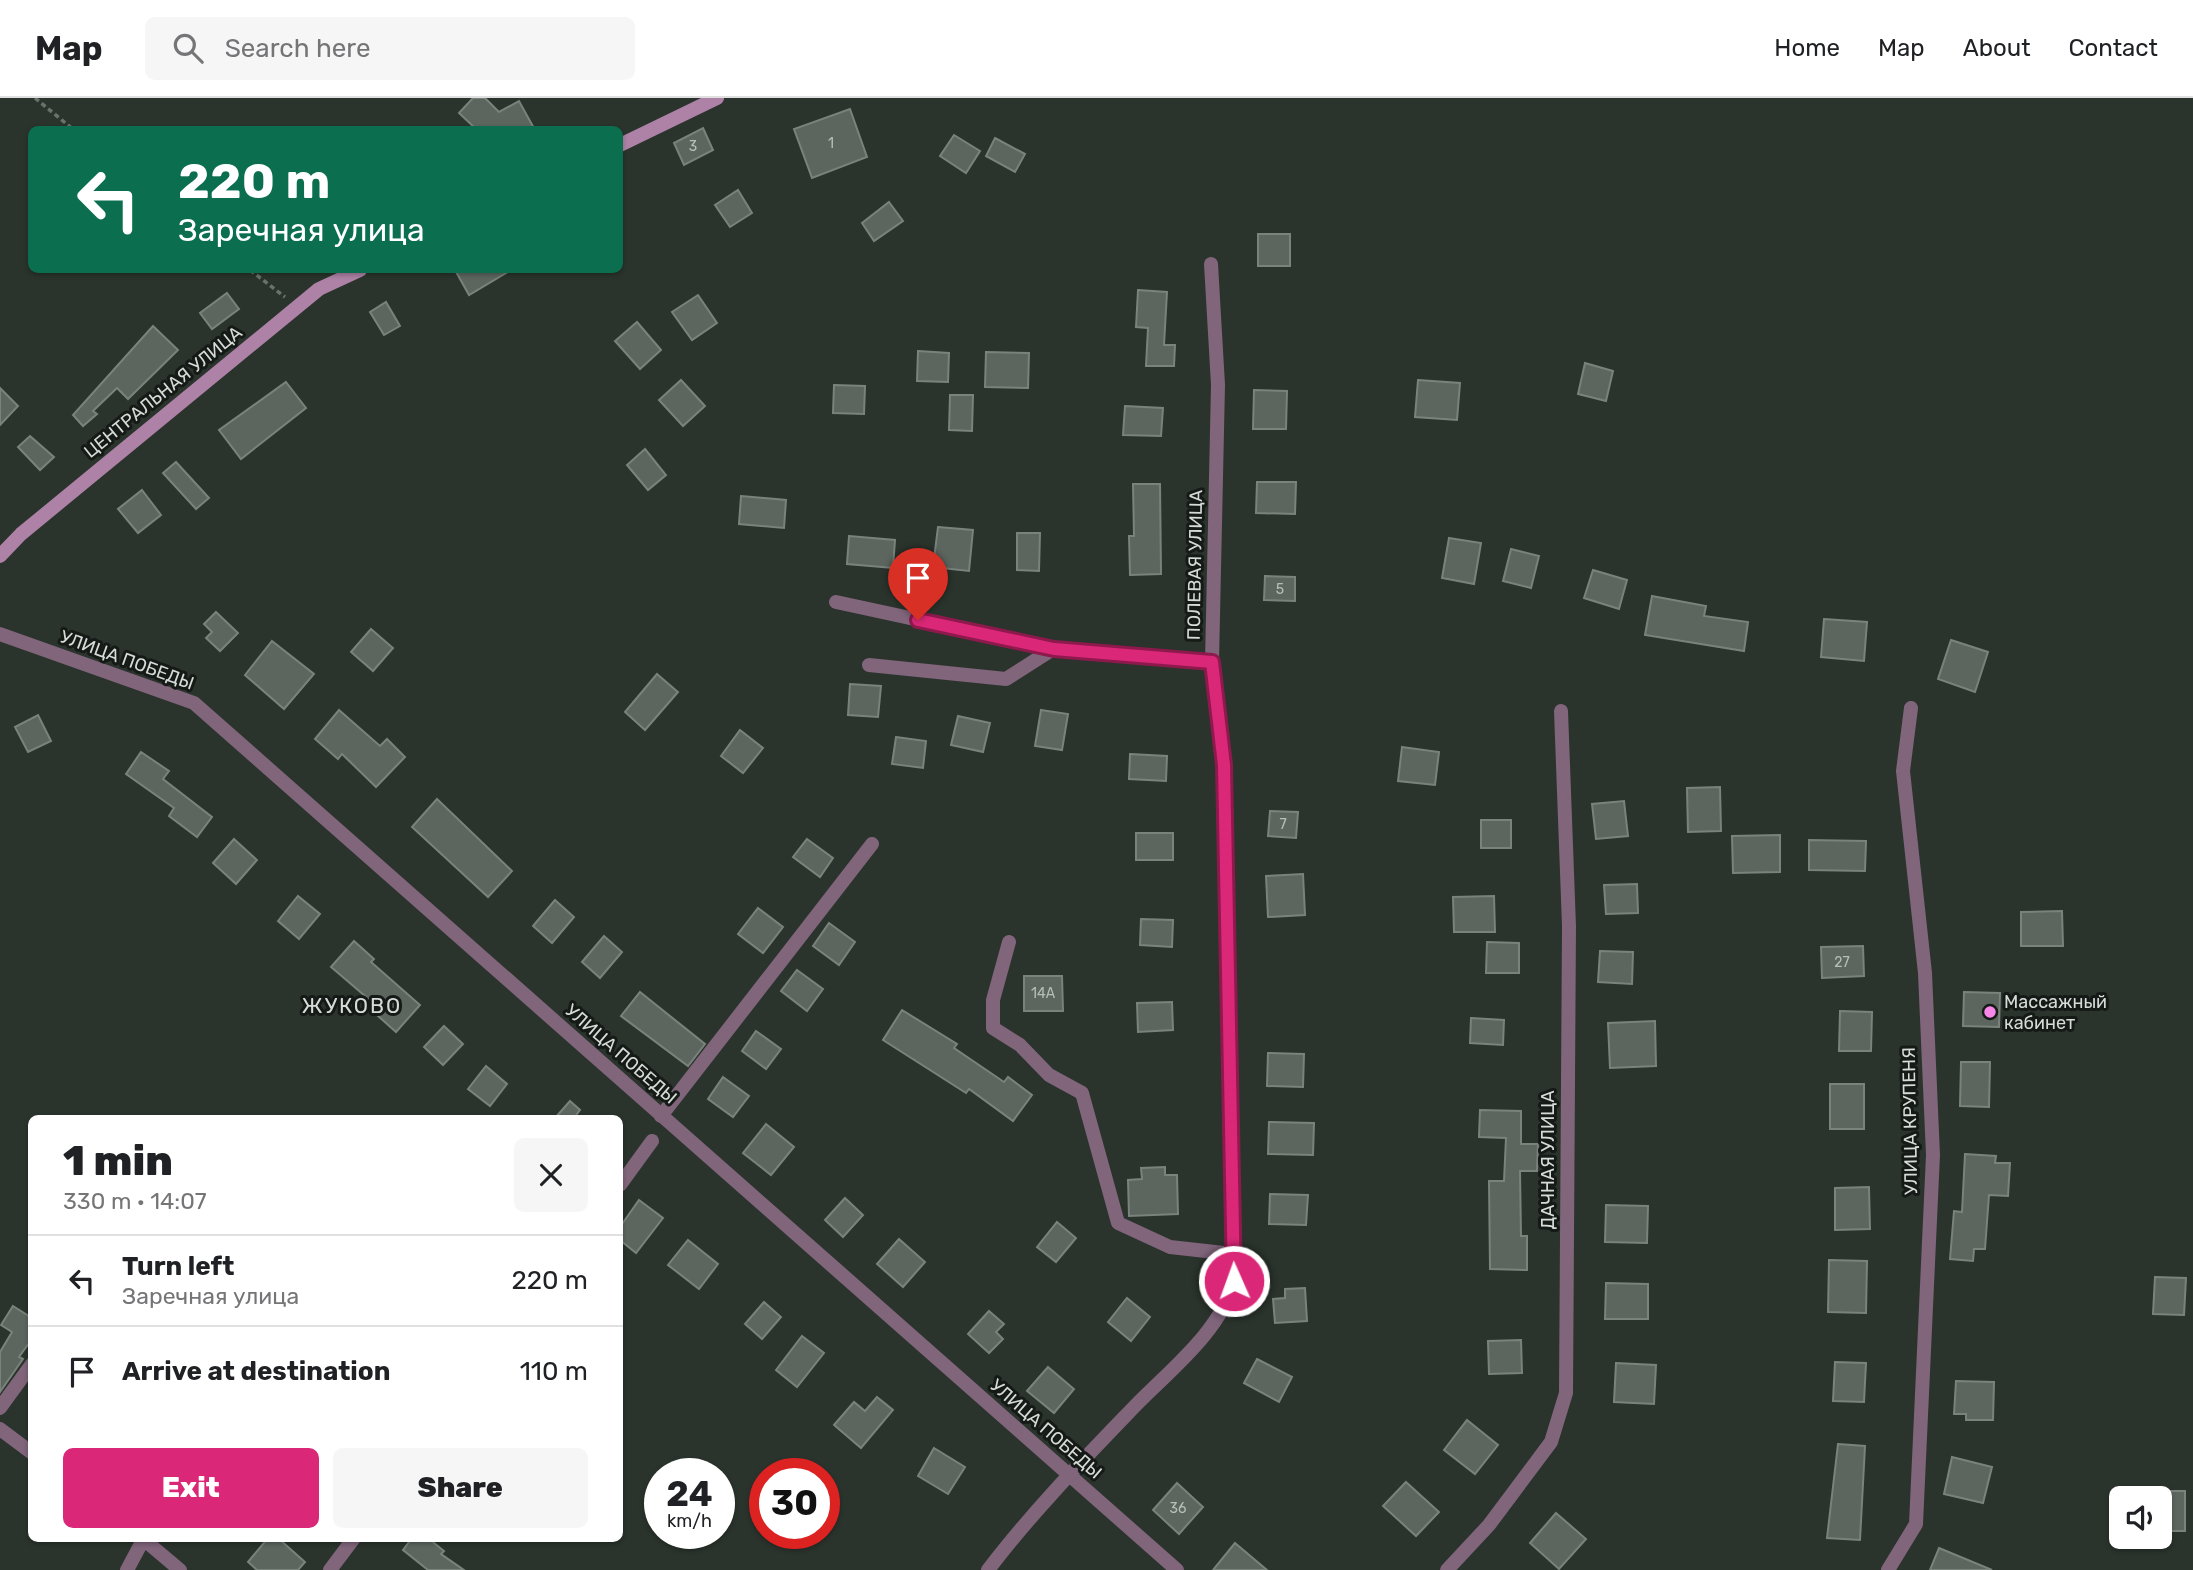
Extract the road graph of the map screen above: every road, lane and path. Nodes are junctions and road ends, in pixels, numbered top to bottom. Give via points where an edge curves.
1 (35, 98) edge
2 (717, 98) edge
3 (69, 126) edge
4 (623, 144) edge
5 (1211, 264) dead end
6 (254, 273) edge
7 (354, 273) edge
8 (297, 307) junction
9 (0, 556) edge
10 (836, 602) dead end
11 (0, 634) edge
12 (1054, 649) junction
13 (1212, 662) junction
14 (869, 665) dead end
15 (1912, 708) dead end
16 (1561, 710) dead end
17 (872, 844) dead end
18 (1009, 942) dead end
19 (661, 1115) junction
20 (652, 1141) dead end
21 (623, 1181) edge
22 (1233, 1254) junction
23 (28, 1370) edge
24 (0, 1408) edge
25 (0, 1429) edge
26 (28, 1450) edge
27 (1069, 1475) junction
28 (141, 1542) edge
29 (147, 1542) edge
30 (351, 1542) edge
31 (127, 1570) edge
32 (180, 1570) edge
33 (330, 1570) edge
34 (988, 1570) edge
35 (1177, 1570) edge
36 (1447, 1570) edge
37 (1888, 1570) edge

1 - 3 path
2 - 4 street
5 - 13 street, ПОЛЕВАЯ УЛИЦА via 1218,386
6 - 8 path
7 - 8 street, ЦЕНТРАЛЬНАЯ УЛИЦА via 320,289
8 - 9 street, ЦЕНТРАЛЬНАЯ УЛИЦА
10 - 12 street
11 - 19 street, УЛИЦА ПОБЕДЫ via 194,703
12 - 13 street
12 - 14 street via 1006,679
13 - 22 street, ПОЛЕВАЯ УЛИЦА via 1224,765
15 - 37 street, УЛИЦА КРУПЕНЯ via 1903,771 1925,973 1933,1155 1916,1524
16 - 36 street, ДАЧНАЯ УЛИЦА via 1569,926 1566,1393 1551,1442 1489,1525
17 - 19 street
18 - 22 street via 993,1000 993,1028 1020,1045 1049,1075 1082,1093 1118,1223 1170,1247
19 - 27 street, УЛИЦА ПОБЕДЫ
20 - 21 street
22 - 27 street, ПОЛЕВАЯ УЛИЦА via 1234,1281 1228,1303
23 - 24 street
25 - 26 street
27 - 34 street, ПОЛЕВАЯ УЛИЦА via 1026,1520
27 - 35 street, УЛИЦА ПОБЕДЫ
28 - 31 street
29 - 32 street
30 - 33 street

